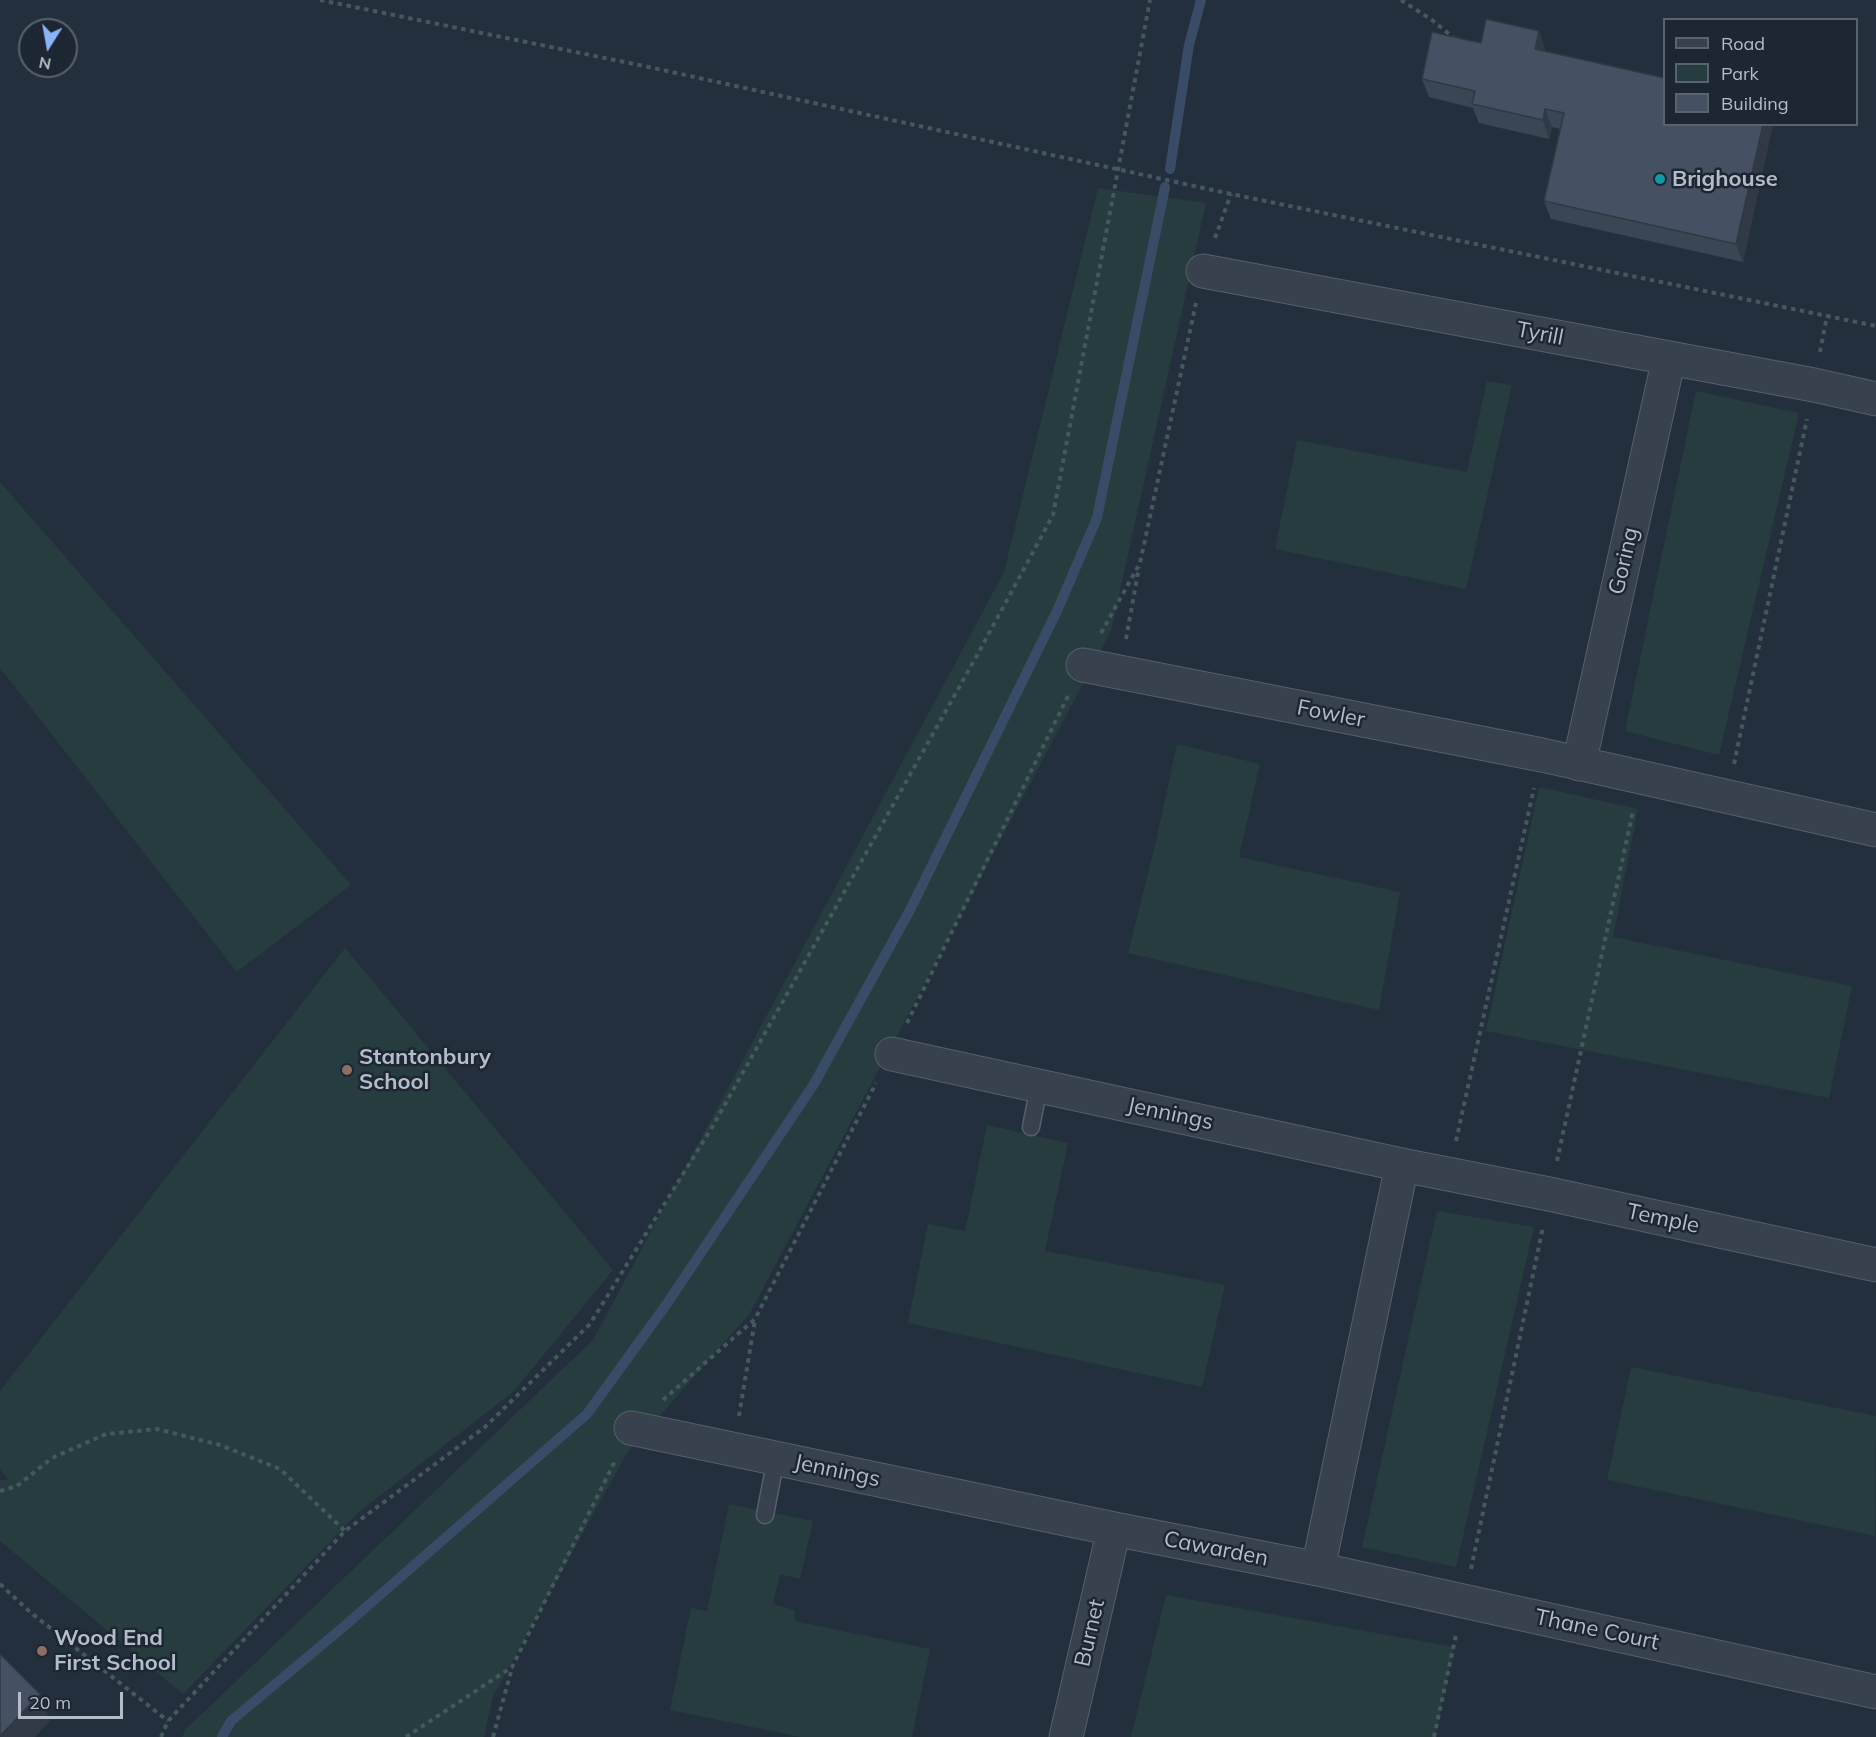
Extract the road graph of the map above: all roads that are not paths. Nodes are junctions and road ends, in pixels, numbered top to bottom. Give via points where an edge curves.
1 (1203, 271) road end
2 (1670, 358) junction
3 (1876, 399) edge
4 (1083, 665) road end
5 (1578, 764) junction
6 (1876, 830) edge
7 (892, 1053) road end
8 (1040, 1086) junction
9 (1031, 1127) dead end
10 (1402, 1165) junction
11 (1449, 1174) joint
12 (1876, 1265) edge
13 (632, 1428) road end
14 (776, 1458) junction
15 (765, 1515) dead end
16 (1114, 1529) junction
17 (1318, 1569) junction
18 (1876, 1692) edge
19 (1066, 1737) edge

1 - 2 street, Tyrill
2 - 3 street, Tyrill
2 - 5 street, Goring
4 - 5 street, Fowler
5 - 6 street
7 - 8 street, Jennings
8 - 9 lane
8 - 10 street, Jennings
10 - 11 street, Jennings
10 - 17 street
11 - 12 street, Temple
13 - 14 street, Jennings
14 - 15 lane
14 - 16 street, Jennings
16 - 17 street, Cawarden
16 - 19 street, Burnet
17 - 18 street, Thane Court

